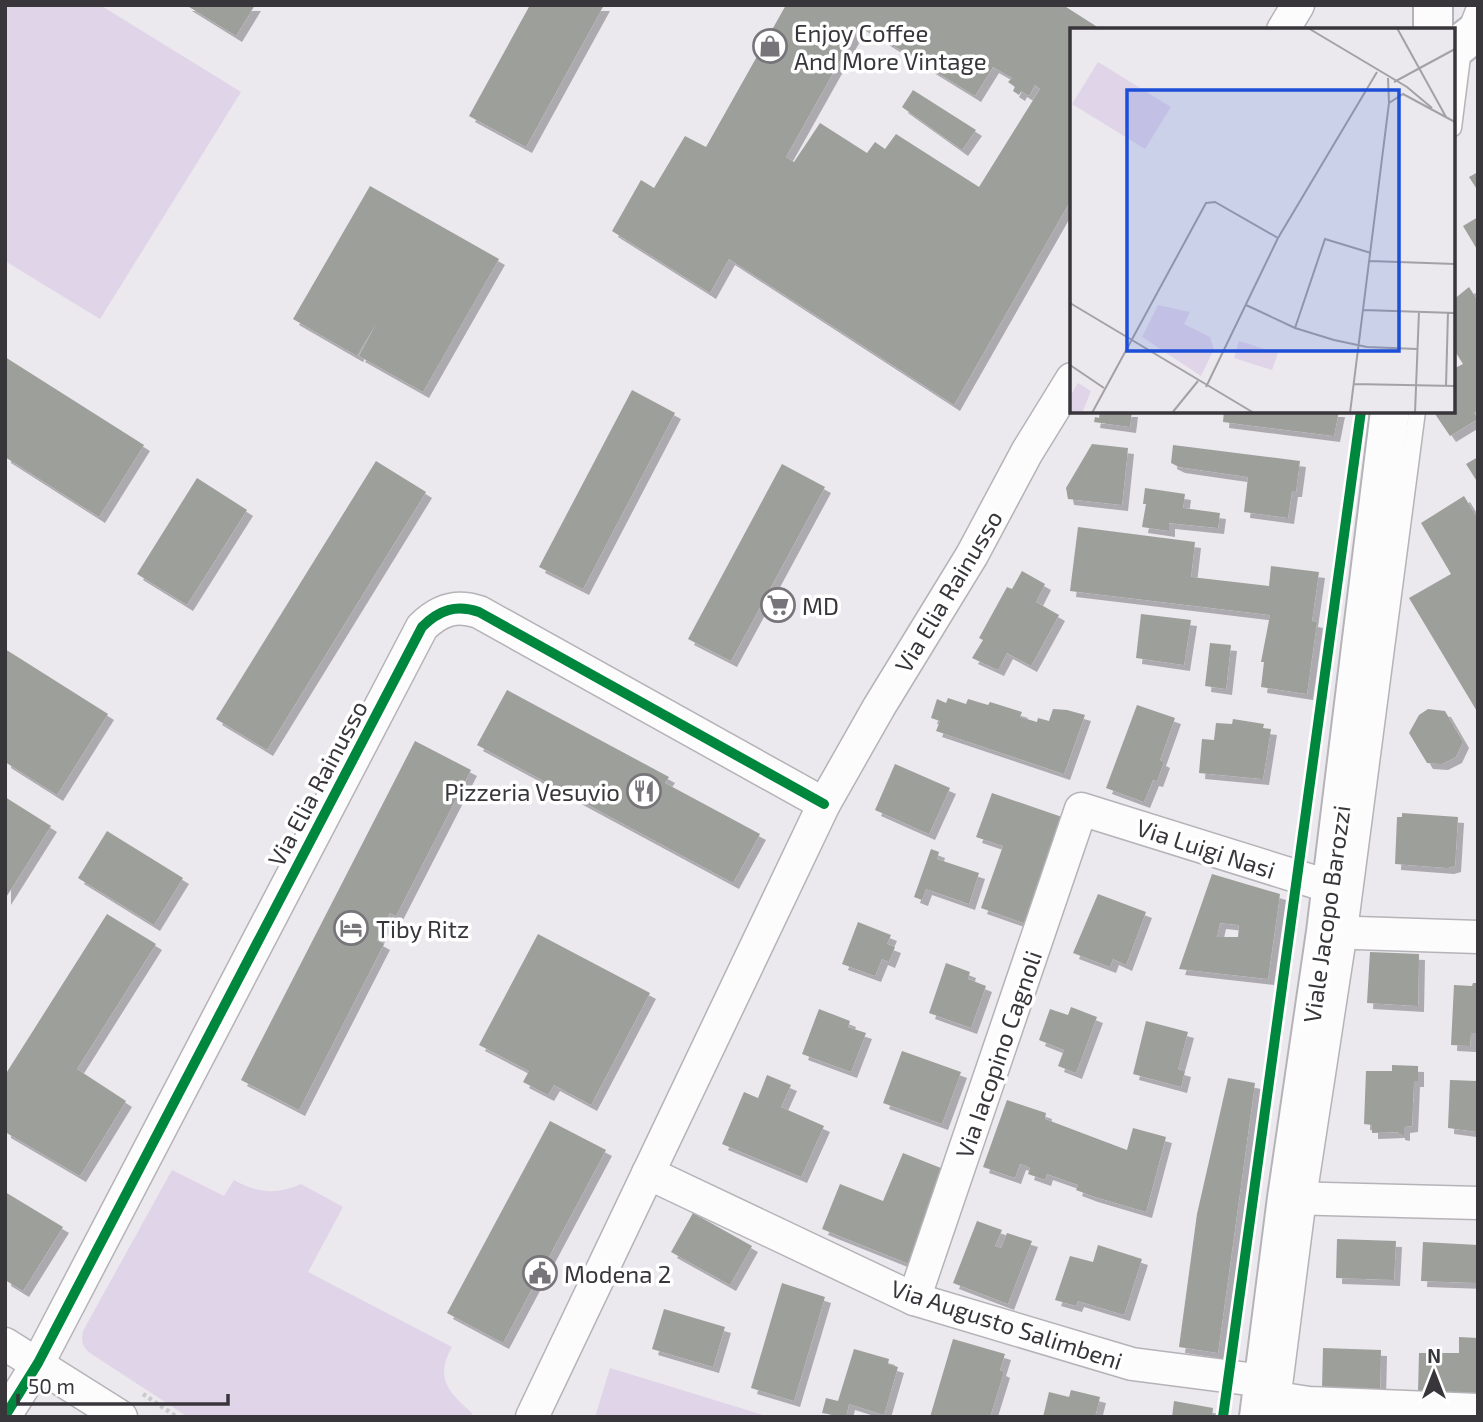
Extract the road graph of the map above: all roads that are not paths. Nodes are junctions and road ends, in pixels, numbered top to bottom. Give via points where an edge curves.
1 (1298, 5) edge
2 (1476, 5) edge
3 (1284, 28) edge
4 (1455, 29) edge
5 (1070, 382) edge
6 (1390, 413) edge
7 (1417, 413) edge
8 (824, 804) junction
9 (1081, 809) joint
10 (1331, 887) junction
11 (1337, 932) junction
12 (1478, 937) edge
13 (648, 1173) junction
14 (1297, 1198) junction
15 (1478, 1203) edge
16 (914, 1299) junction
17 (5, 1344) edge
18 (38, 1363) junction
19 (1272, 1403) edge
20 (1478, 1410) edge
21 (5, 1416) edge
22 (121, 1417) edge
23 (532, 1417) edge

1 - 3 street
2 - 4 lane via 1465,33
5 - 8 street, Via Elia Rainusso
6 - 10 street, Viale Jacopo Barozzi
7 - 11 lane
8 - 13 street, Via Elia Rainusso
8 - 18 street, Via Elia Rainusso via 479,612 457,608 433,615 422,627
9 - 10 street, Via Luigi Nasi
9 - 16 street, Via Iacopino Cagnoli
10 - 11 street, Viale Jacopo Barozzi
11 - 12 street
11 - 14 street, Viale Jacopo Barozzi
13 - 16 street, Via Augusto Salimbeni
13 - 23 street, Via Elia Rainusso
14 - 15 street
14 - 19 street, Viale Jacopo Barozzi
16 - 19 street, Via Augusto Salimbeni
17 - 18 street
18 - 21 street, Via Elia Rainusso
18 - 22 street
19 - 20 street, Via Augusto Salimbeni

